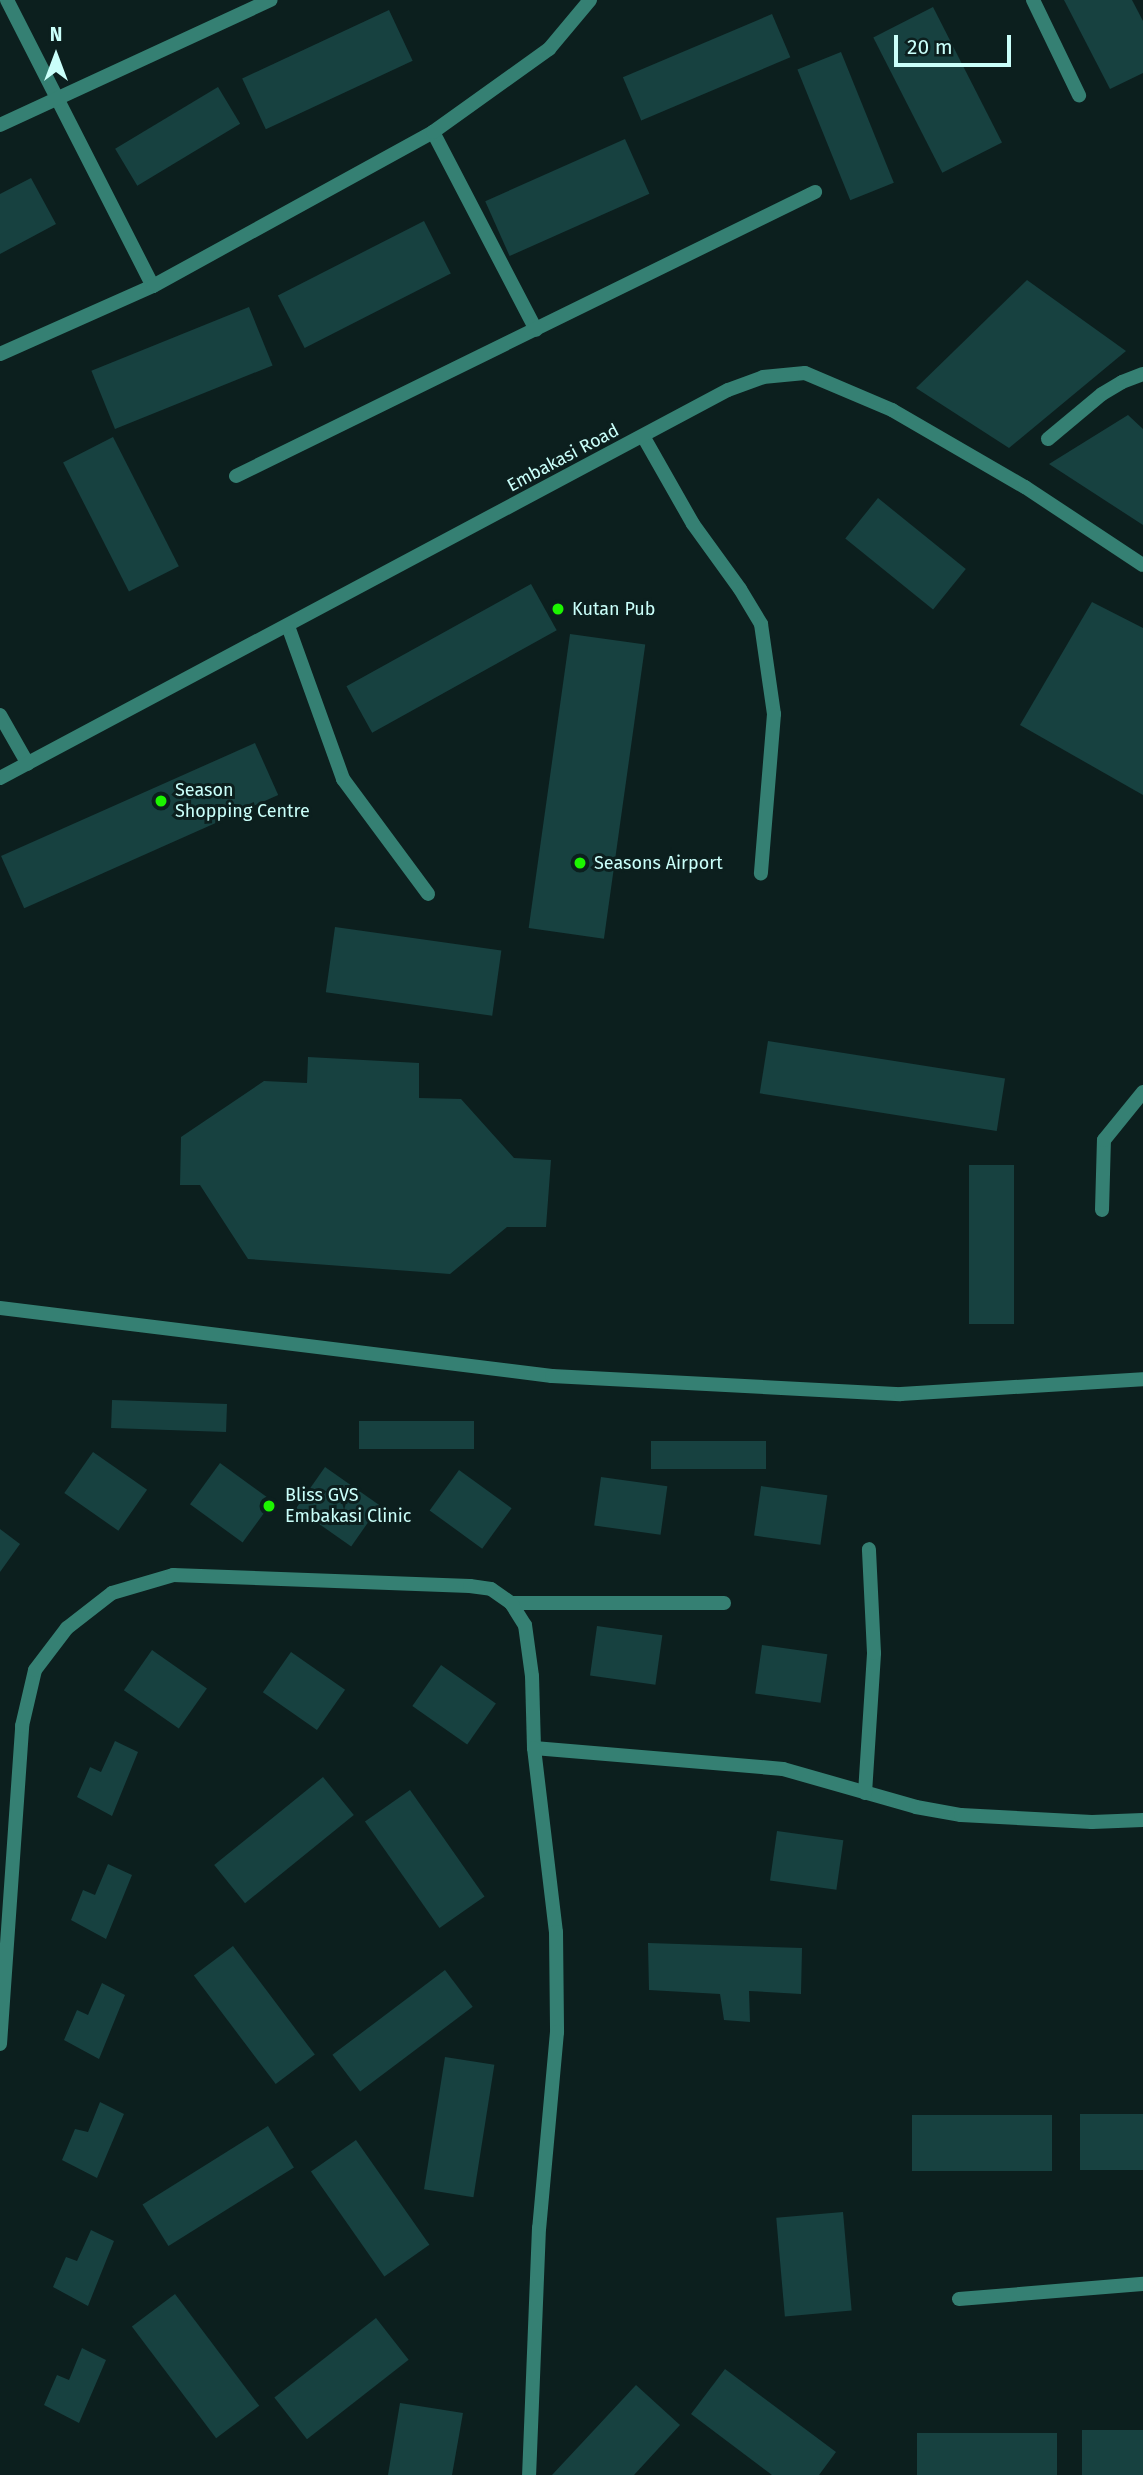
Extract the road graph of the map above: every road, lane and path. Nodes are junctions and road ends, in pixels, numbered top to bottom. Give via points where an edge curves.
1 (7, 0) edge
2 (271, 0) edge
3 (590, 0) edge
4 (1034, 0) edge
5 (1079, 95) dead end
6 (57, 97) junction
7 (0, 125) edge
8 (433, 132) junction
9 (815, 192) dead end
10 (153, 286) junction
11 (536, 330) junction
12 (0, 354) edge
13 (1143, 374) edge
14 (643, 436) junction
15 (1048, 439) dead end
16 (236, 476) dead end
17 (1143, 565) edge
18 (288, 626) junction
19 (0, 715) edge
20 (28, 764) junction
21 (0, 778) edge
22 (761, 873) dead end
23 (428, 894) dead end
24 (1143, 1092) edge
25 (1102, 1210) dead end
26 (0, 1308) edge
27 (1143, 1379) edge
28 (869, 1549) dead end
29 (510, 1603) junction
30 (724, 1603) dead end
31 (534, 1748) junction
32 (865, 1793) junction
33 (1143, 1820) edge
34 (0, 2044) edge
35 (1143, 2284) edge
36 (959, 2299) dead end
37 (529, 2475) edge

1 - 6 street
2 - 6 street
3 - 8 street via 549,49
4 - 5 street
6 - 7 street
6 - 10 street
8 - 10 street
8 - 11 street
9 - 11 street
10 - 12 street
11 - 16 street
13 - 15 street via 1102,394
14 - 17 street, Embakasi Road via 728,390 763,377 805,373 892,410 1025,487
14 - 18 street, Embakasi Road
14 - 22 street via 693,524 761,624 774,714
18 - 20 street, Embakasi Road
18 - 23 street via 343,779
19 - 20 street
20 - 21 street, Embakasi Road
24 - 25 street via 1104,1140
26 - 27 street via 552,1376 901,1394
28 - 32 street via 874,1653
29 - 30 street
29 - 31 street via 525,1625
29 - 34 street via 491,1589 470,1586 173,1575 111,1593 67,1628 35,1671 22,1726
31 - 32 street via 748,1764 810,1775
31 - 37 street via 556,1932 557,2032 539,2228
32 - 33 street via 961,1815
35 - 36 street

